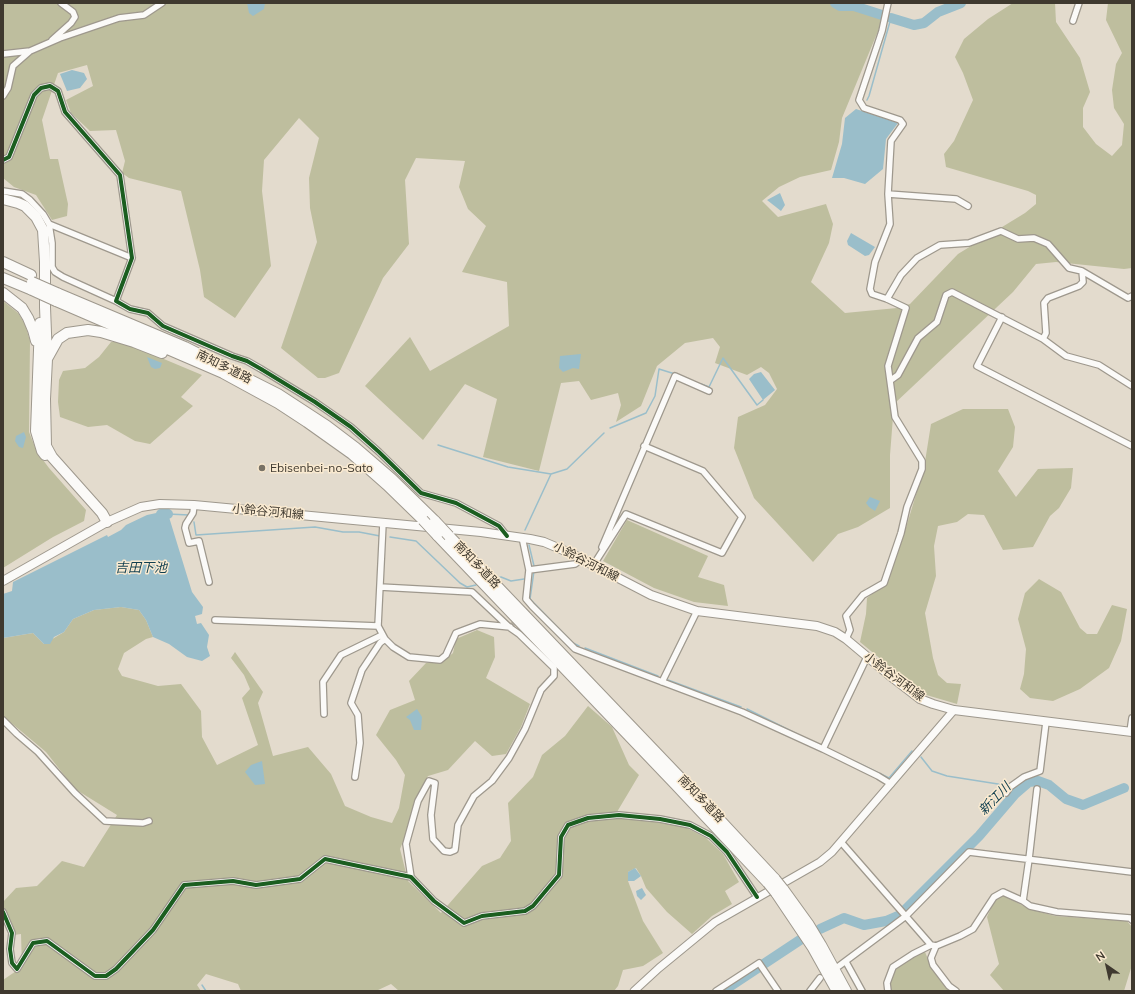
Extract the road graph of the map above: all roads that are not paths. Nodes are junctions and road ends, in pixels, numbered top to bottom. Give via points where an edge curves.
1 (61, 3) edge
2 (162, 3) edge
3 (888, 3) edge
4 (1079, 3) edge
5 (1073, 21) dead end
6 (48, 44) junction
7 (30, 51) junction
8 (3, 54) edge
9 (3, 96) edge
10 (3, 160) edge
11 (3, 191) edge
12 (888, 194) junction
13 (3, 199) edge
14 (3, 206) edge
15 (968, 206) dead end
16 (49, 224) junction
17 (132, 258) junction
18 (3, 262) edge
19 (3, 269) edge
20 (1082, 271) junction
21 (3, 278) edge
22 (32, 283) junction
23 (3, 293) edge
24 (56, 293) junction
25 (1132, 296) edge
26 (887, 299) junction
27 (116, 301) junction
28 (1002, 317) junction
29 (1043, 339) junction
30 (43, 357) junction
31 (223, 373) junction
32 (891, 380) junction
33 (1132, 386) edge
34 (709, 391) dead end
35 (644, 446) junction
36 (1132, 446) edge
37 (194, 505) junction
38 (107, 522) junction
39 (383, 523) junction
40 (506, 536) junction
41 (522, 537) junction
42 (582, 559) junction
43 (595, 563) junction
44 (529, 570) junction
45 (3, 581) edge
46 (209, 582) dead end
47 (380, 587) junction
48 (697, 611) junction
49 (215, 620) dead end
50 (378, 626) junction
51 (510, 626) junction
52 (384, 637) junction
53 (846, 639) junction
54 (867, 656) junction
55 (662, 682) junction
56 (954, 710) junction
57 (324, 714) dead end
58 (1132, 718) edge
59 (3, 720) edge
60 (1046, 722) junction
61 (1131, 732) edge
62 (823, 749) junction
63 (354, 777) dead end
64 (891, 784) junction
65 (1037, 789) dead end
66 (1006, 793) dead end
67 (149, 821) dead end
68 (842, 842) junction
69 (1030, 860) junction
70 (1132, 872) edge
71 (411, 877) junction
72 (771, 881) junction
73 (779, 891) junction
74 (757, 897) junction
75 (1023, 901) junction
76 (3, 912) edge
77 (906, 916) junction
78 (1132, 920) edge
79 (933, 945) junction
80 (846, 962) junction
81 (839, 966) dead end
82 (820, 978) dead end
83 (634, 991) edge
84 (716, 991) edge
85 (778, 991) edge
86 (810, 991) edge
87 (837, 991) edge
88 (846, 991) edge
89 (862, 991) edge
90 (888, 991) edge
91 (956, 991) edge

1 - 6 street via 74,12 75,17 71,24
2 - 6 street via 144,15 119,18
3 - 12 street via 882,31 859,100 864,108 900,120 903,124 891,141
4 - 5 street
6 - 7 street
7 - 8 street
7 - 9 street via 13,66 8,88
10 - 17 street via 9,157 34,95 41,88 50,86 58,92 65,112 120,175
11 - 16 street via 22,194 43,214
12 - 15 street via 956,199
12 - 26 street via 890,224 875,262 870,289 872,294
13 - 30 highway via 25,206 36,217 43,230
14 - 30 highway via 21,210 30,217 39,237
16 - 17 street
16 - 27 street via 52,267 55,272
17 - 27 street
18 - 22 highway
19 - 22 highway, 南知多道路
20 - 25 street via 1128,298
20 - 26 street via 1068,268 1048,244 1034,238 1018,239 1001,230 969,243 940,245 917,258 901,275
20 - 29 street via 1082,282 1079,286 1048,298 1044,303 1046,333
21 - 22 highway, 南知多道路
22 - 24 highway, 南知多道路, bridge
23 - 30 highway via 22,308
24 - 31 highway, 南知多道路
24 - 72 highway, 南知多道路, bridge via 219,364 278,394 356,448 435,521 696,795
26 - 32 street via 906,308 888,366
27 - 40 street via 130,309 148,313 163,326 261,369 350,427 421,493 456,503 499,526
28 - 29 street
28 - 32 street via 952,292 946,295 937,322 918,338 898,375
28 - 36 street via 978,366
29 - 33 street via 1066,356 1098,365
30 - 31 highway via 67,333 88,330 134,342 216,375
30 - 38 highway via 36,431 42,451 99,517
31 - 72 highway, 南知多道路, bridge via 278,403 352,454 387,485
32 - 53 street via 895,417 922,461 922,469 907,507 884,583 863,595 846,616 850,630
34 - 35 street via 675,376
35 - 43 street
35 - 43 street via 703,471 742,517 722,553 626,514
37 - 38 main road, 小鈴谷河和線 via 160,504 141,507
37 - 39 main road, 小鈴谷河和線
37 - 46 street via 185,528 189,543 199,541
38 - 45 main road, 小鈴谷河和線
39 - 40 main road, 小鈴谷河和線
39 - 47 street
40 - 41 main road, 小鈴谷河和線
41 - 42 main road, 小鈴谷河和線 via 544,542
41 - 44 street
42 - 43 main road, 小鈴谷河和線
42 - 44 street via 575,564
43 - 48 main road, 小鈴谷河和線 via 651,595
44 - 55 street via 526,599 530,608 575,649
47 - 50 street
47 - 51 street via 472,592
48 - 53 main road, 小鈴谷河和線 via 817,626
48 - 55 street
49 - 50 street
50 - 52 street
51 - 52 street via 480,624 456,633 446,655 440,660 408,658
51 - 71 street via 554,668 554,676 541,690 525,729 509,758 492,781 474,796 458,825 455,850 450,852 444,851 434,839 431,815 435,783 429,781 418,801 406,844
52 - 57 street via 341,655 323,682
52 - 63 street via 362,670 351,703 358,715 360,743
53 - 54 main road, 小鈴谷河和線
54 - 56 main road, 小鈴谷河和線 via 920,699
54 - 62 street
55 - 62 street via 742,712
56 - 60 main road, 小鈴谷河和線
56 - 64 street
58 - 61 street
59 - 67 street via 105,821
60 - 61 main road, 小鈴谷河和線
60 - 66 street via 1040,771 1024,777
62 - 64 street
64 - 68 street
65 - 69 street
68 - 74 street via 820,862
68 - 77 street
69 - 70 street
69 - 75 street
69 - 77 street via 969,852
71 - 74 street via 434,901 464,923 482,916 525,911 533,906 559,875 562,837 568,825 588,818 619,815 690,825 711,836 727,852
71 - 76 street via 325,859 300,879 256,885 233,880 184,885 153,930 106,976 95,976 47,941 33,943 17,969 12,963 10,949 12,933
72 - 73 highway, 南知多道路, bridge
73 - 87 highway, 南知多道路
73 - 88 highway, 南知多道路 via 809,925
74 - 83 street via 715,922
75 - 78 street via 1030,906 1057,912
75 - 79 street via 1003,892 994,897 973,929
77 - 79 street
77 - 80 street
79 - 90 street via 893,966 887,983
79 - 91 street via 930,958 933,965
80 - 81 street
80 - 89 street
82 - 86 street
84 - 85 street via 759,963

